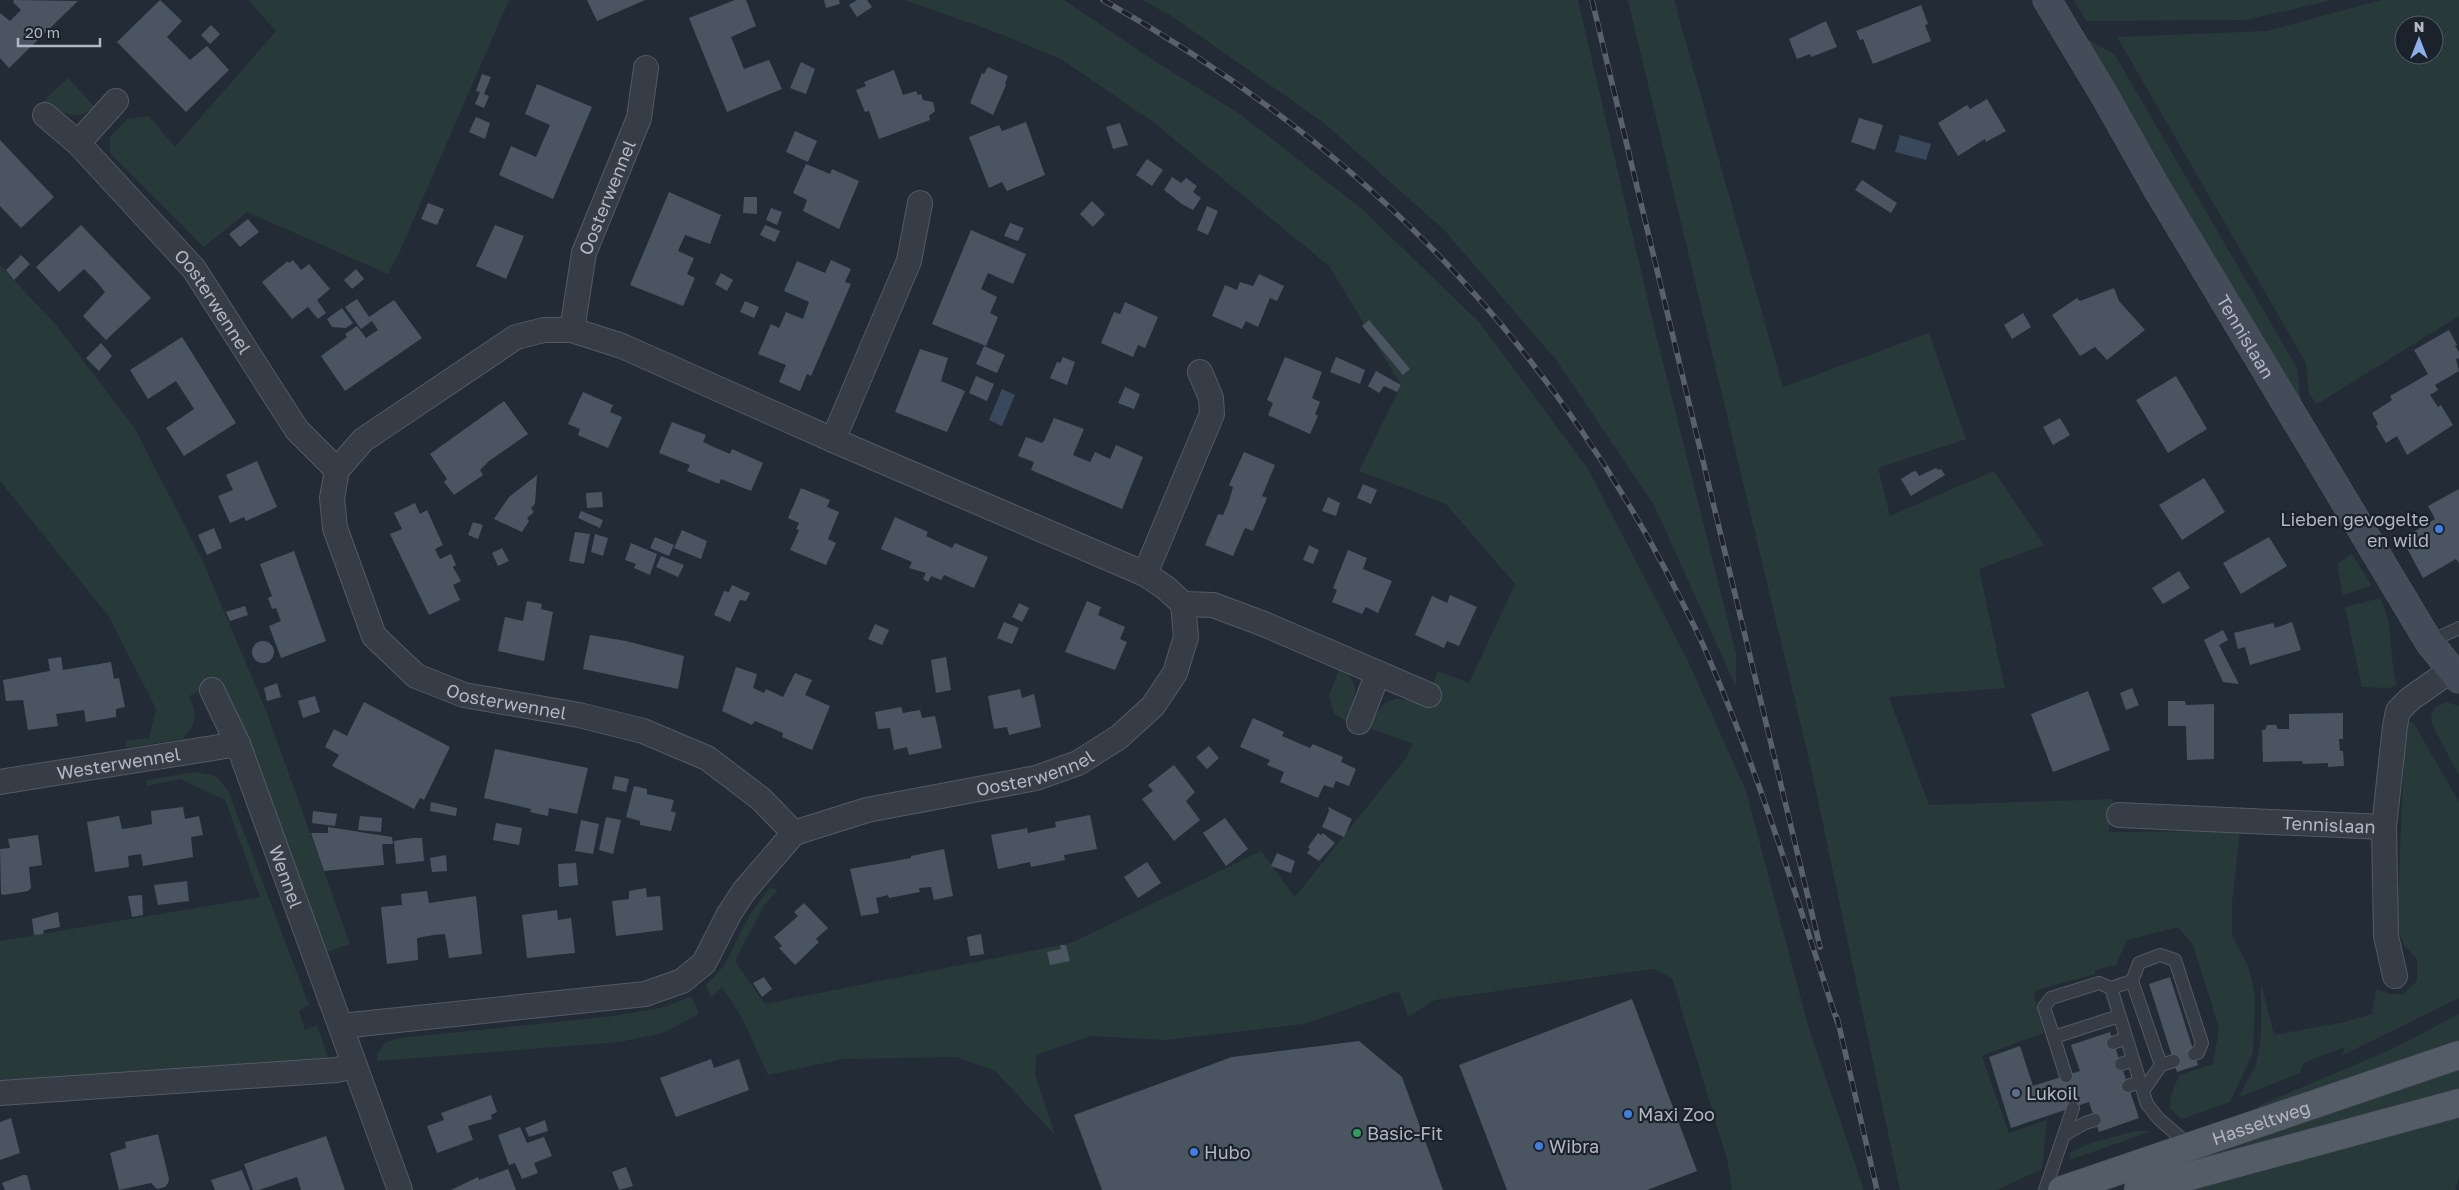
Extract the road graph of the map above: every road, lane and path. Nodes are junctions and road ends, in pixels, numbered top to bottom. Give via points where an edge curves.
1 (2047, 0) edge
2 (646, 68) dead end
3 (116, 101) dead end
4 (45, 115) dead end
5 (78, 143) junction
6 (920, 202) dead end
7 (572, 330) junction
8 (1200, 372) dead end
9 (833, 440) junction
10 (337, 470) junction
11 (1145, 574) junction
12 (1183, 604) junction
13 (2459, 628) edge
14 (2429, 642) junction
15 (1378, 673) junction
16 (2455, 675) edge
17 (212, 690) dead end
18 (1429, 695) dead end
19 (1359, 722) dead end
20 (238, 744) junction
21 (0, 782) edge
22 (2119, 815) dead end
23 (2384, 827) junction
24 (794, 832) junction
25 (2395, 976) dead end
26 (2132, 981) junction
27 (2111, 988) junction
28 (2119, 1016) junction
29 (341, 1026) junction
30 (2054, 1037) junction
31 (2126, 1038) junction
32 (2113, 1042) dead end
33 (2194, 1054) dead end
34 (2074, 1055) dead end
35 (2459, 1055) edge
36 (2061, 1060) junction
37 (2133, 1060) junction
38 (2174, 1061) dead end
39 (2121, 1064) dead end
40 (354, 1066) junction
41 (2161, 1066) junction
42 (2066, 1076) dead end
43 (2137, 1086) junction
44 (0, 1093) edge
45 (2459, 1103) edge
46 (2073, 1108) dead end
47 (2095, 1120) dead end
48 (2064, 1135) junction
49 (2190, 1146) junction
50 (400, 1190) edge
51 (2045, 1190) edge
52 (2062, 1190) edge
53 (2138, 1190) edge

1 - 14 street, Tennislaan
2 - 7 street, Oosterwennel via 639,118 584,253
3 - 5 street
4 - 5 street, Oosterwennel
5 - 10 street, Oosterwennel via 194,268 297,430
6 - 9 street via 909,261
7 - 9 street via 622,346
7 - 10 street via 544,330 516,337 363,440
8 - 11 street via 1211,398 1212,414
9 - 11 street
10 - 24 street, Oosterwennel via 332,498 335,528 374,636 416,676 464,695 579,715 643,731 707,758 761,799
11 - 12 street
12 - 15 street via 1213,605
12 - 24 street, Oosterwennel via 1186,637 1175,672 1153,706 1118,737 1078,763 1036,778 867,810
13 - 14 lane
14 - 16 street, Tennislaan
15 - 18 street
15 - 19 street
16 - 23 street, Tennislaan via 2410,699 2398,712
17 - 20 street, Wennel
20 - 21 street, Westerwennel
20 - 29 street, Wennel
22 - 23 street, Tennislaan
23 - 25 street via 2386,936
24 - 29 street via 744,891 704,963 682,981 645,994
26 - 27 lane
26 - 33 lane via 2139,963 2160,955 2175,960 2202,1044
26 - 41 lane
27 - 28 lane
27 - 30 lane via 2099,983 2051,998 2044,1007
28 - 30 lane
28 - 31 lane
29 - 40 street, Wennel
30 - 36 lane
31 - 32 lane
31 - 37 lane
34 - 36 lane
35 - 49 main road, Hasseltweg
36 - 42 lane
37 - 39 lane
37 - 43 lane
38 - 41 lane
40 - 44 street via 337,1070
40 - 50 street, Wennel
41 - 43 lane
43 - 49 lane via 2141,1105
45 - 53 main road, Hasseltweg
46 - 48 lane
47 - 48 lane
48 - 51 lane
49 - 52 main road, Hasseltweg

